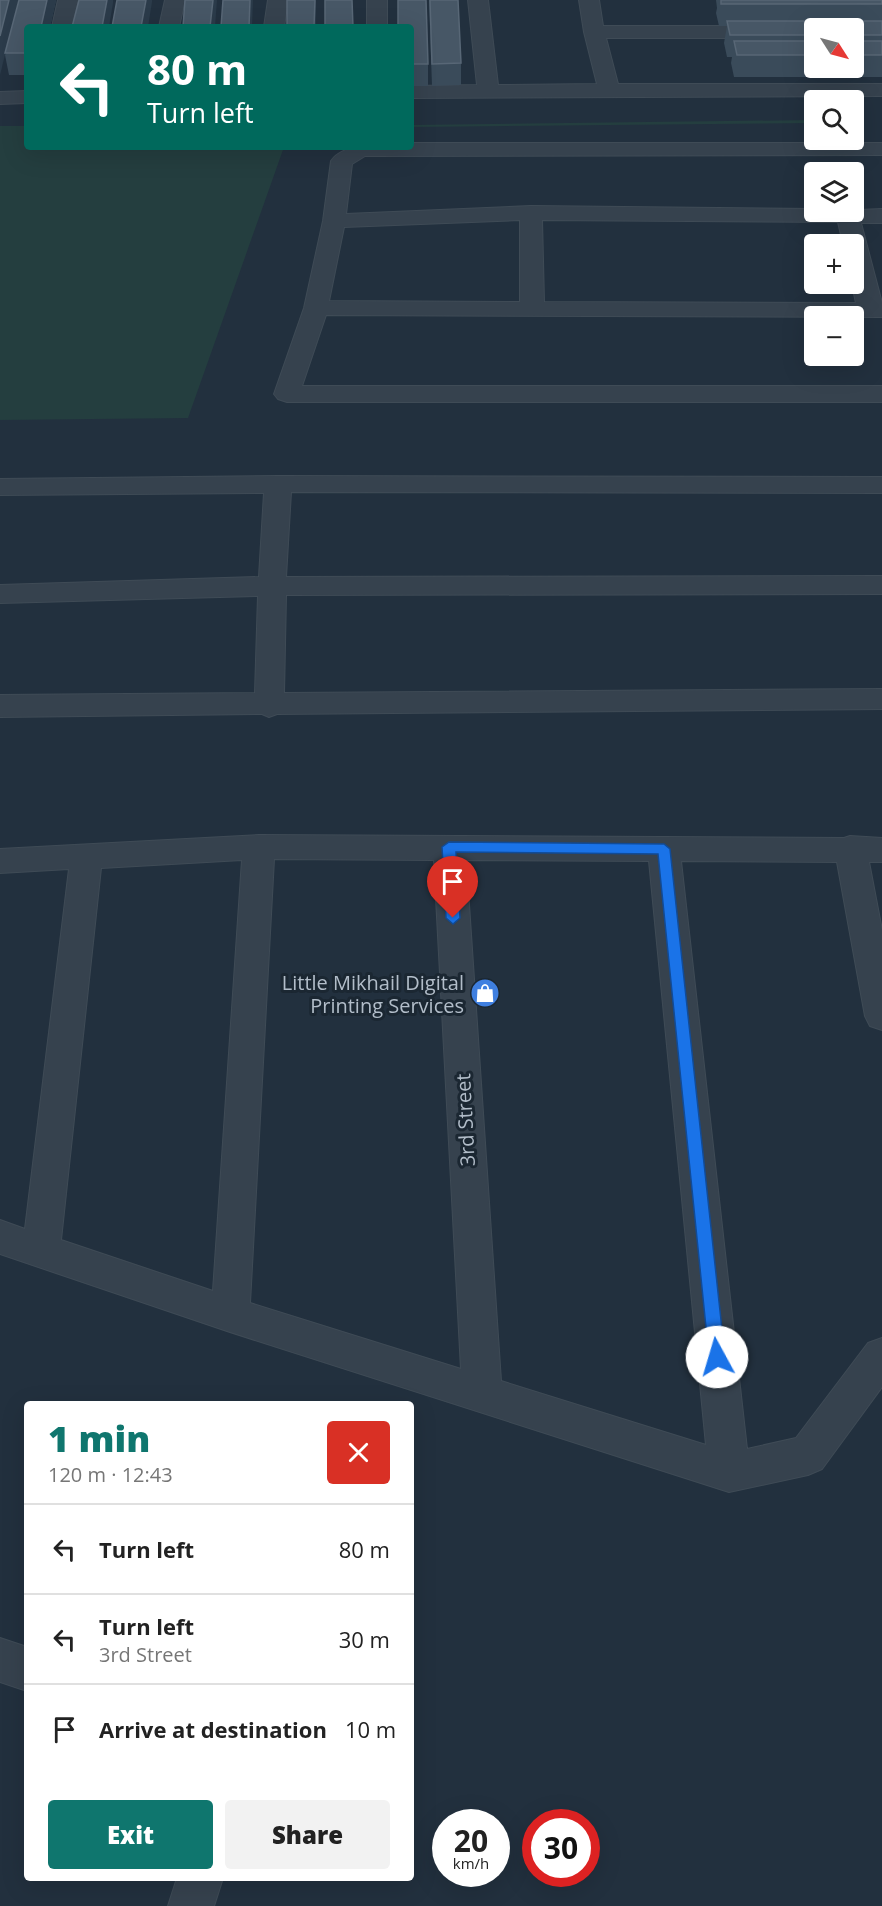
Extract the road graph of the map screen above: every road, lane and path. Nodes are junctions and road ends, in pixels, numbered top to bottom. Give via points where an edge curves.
1 (68, 0) edge
2 (175, 0) edge
3 (278, 0) edge
4 (377, 0) edge
5 (478, 0) edge
6 (589, 0) edge
7 (63, 24) edge
8 (170, 24) edge
9 (274, 24) edge
10 (377, 24) edge
11 (594, 32) junction
12 (804, 33) edge
13 (609, 90) junction
14 (882, 90) edge
15 (488, 91) junction
16 (414, 92) edge
17 (24, 97) edge
18 (0, 98) edge
19 (882, 149) edge
20 (361, 150) edge
21 (414, 150) edge
22 (531, 213) junction
23 (804, 216) edge
24 (864, 216) edge
25 (882, 216) edge
26 (334, 221) junction
27 (850, 222) edge
28 (316, 308) junction
29 (532, 308) junction
30 (876, 310) edge
31 (882, 394) edge
32 (278, 484) junction
33 (882, 484) edge
34 (0, 486) edge
35 (882, 585) edge
36 (272, 586) junction
37 (0, 594) edge
38 (882, 699) edge
39 (0, 706) edge
40 (269, 706) junction
41 (259, 847) junction
42 (449, 847) junction
43 (850, 848) junction
44 (664, 849) junction
45 (882, 850) edge
46 (86, 858) junction
47 (0, 861) edge
48 (881, 1005) edge
49 (0, 1237) edge
50 (41, 1249) junction
51 (230, 1314) junction
52 (882, 1356) edge
53 (482, 1394) junction
54 (729, 1472) junction
55 (0, 1660) edge
56 (24, 1668) edge
57 (199, 1881) edge
58 (191, 1906) edge

1 - 7 street
2 - 8 street
3 - 9 street
4 - 10 street
5 - 15 street
6 - 11 street
11 - 12 street
11 - 13 street
13 - 14 street
13 - 15 street
15 - 16 street
17 - 18 street
19 - 21 street
20 - 26 street via 342,161
22 - 23 street
22 - 26 street
22 - 29 street
24 - 25 street
26 - 28 street
27 - 30 street
28 - 29 street
28 - 31 street via 287,394
29 - 30 street
32 - 33 street
32 - 34 street
32 - 36 street
35 - 36 street
36 - 37 street
36 - 40 street
38 - 40 street
39 - 40 street
41 - 42 street
41 - 46 street
41 - 51 street
42 - 44 street
42 - 53 street, 3rd Street
43 - 44 street
43 - 45 street
43 - 48 street
44 - 54 street
46 - 47 street
46 - 50 street
49 - 50 street
50 - 51 street
51 - 53 street
52 - 54 street via 808,1455
53 - 54 street
55 - 56 street
57 - 58 street

